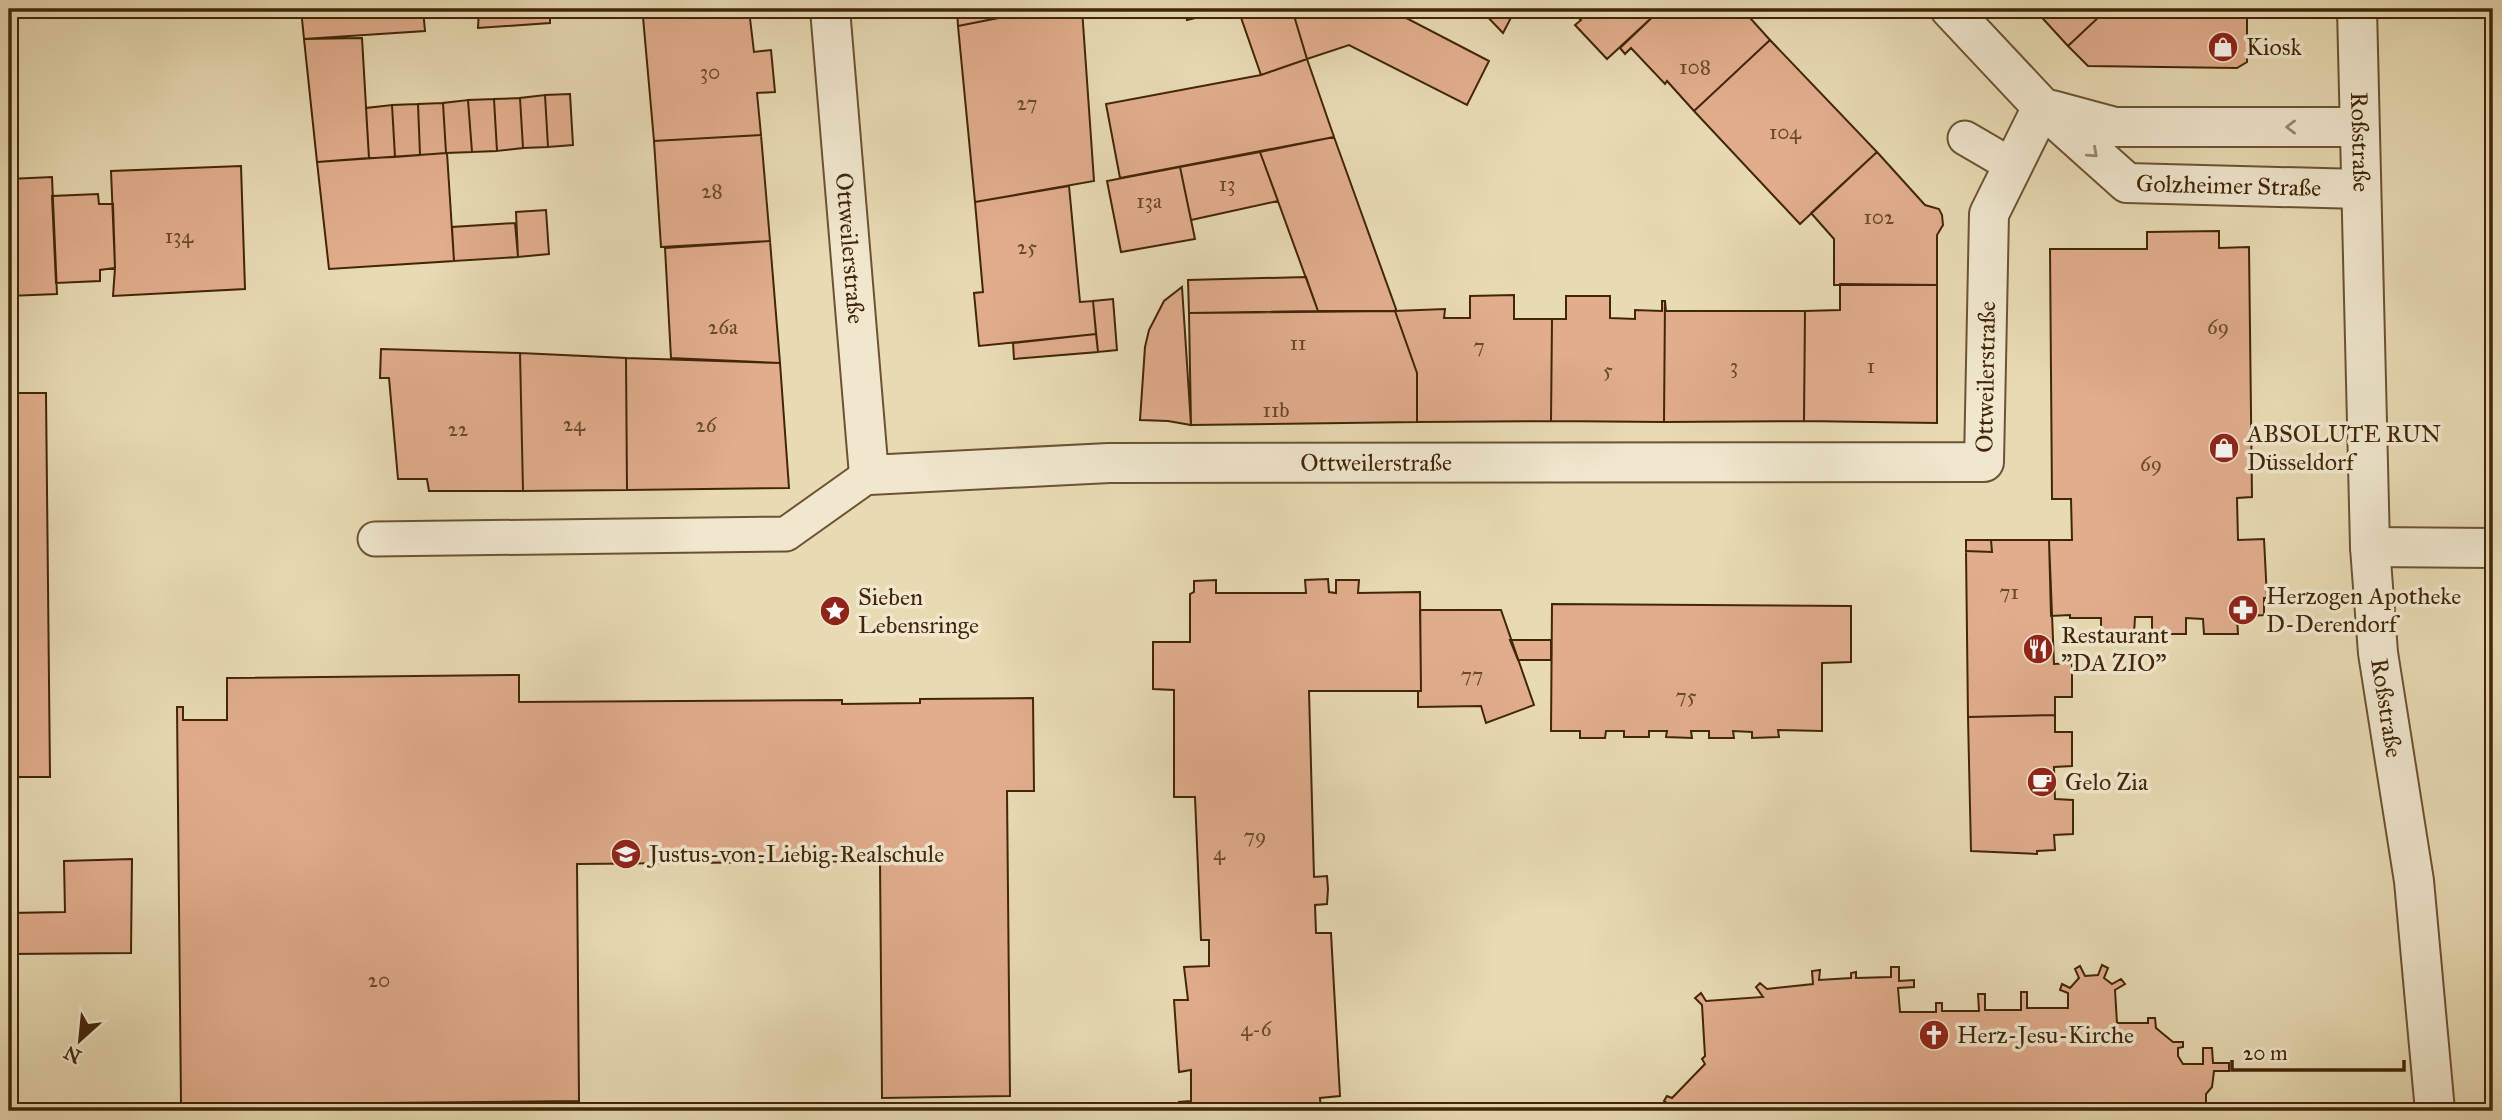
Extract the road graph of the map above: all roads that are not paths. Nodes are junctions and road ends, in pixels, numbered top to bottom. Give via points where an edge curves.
1 (830, 9) edge
2 (1950, 9) edge
3 (2357, 9) edge
4 (2042, 107) junction
5 (2359, 127) junction
6 (1965, 138) dead end
7 (2013, 166) junction
8 (2360, 189) junction
9 (869, 475) junction
10 (375, 539) dead end
11 (2370, 547) junction
12 (2493, 548) edge
13 (2435, 1111) edge

1 - 9 street, Ottweilerstraße
2 - 4 street, Golzheimer Straße
3 - 5 street, Roßstraße
5 -> 4 street via 2115,127
4 - 7 street, Ottweilerstraße
4 -> 8 street, Golzheimer Straße via 2127,183
5 - 8 street, Roßstraße
6 - 7 lane
7 - 9 street, Ottweilerstraße via 1989,215 1984,462 1121,463
8 - 11 street, Roßstraße
9 - 10 lane via 786,534
11 - 12 street
11 - 13 street, Roßstraße via 2378,653 2414,881

